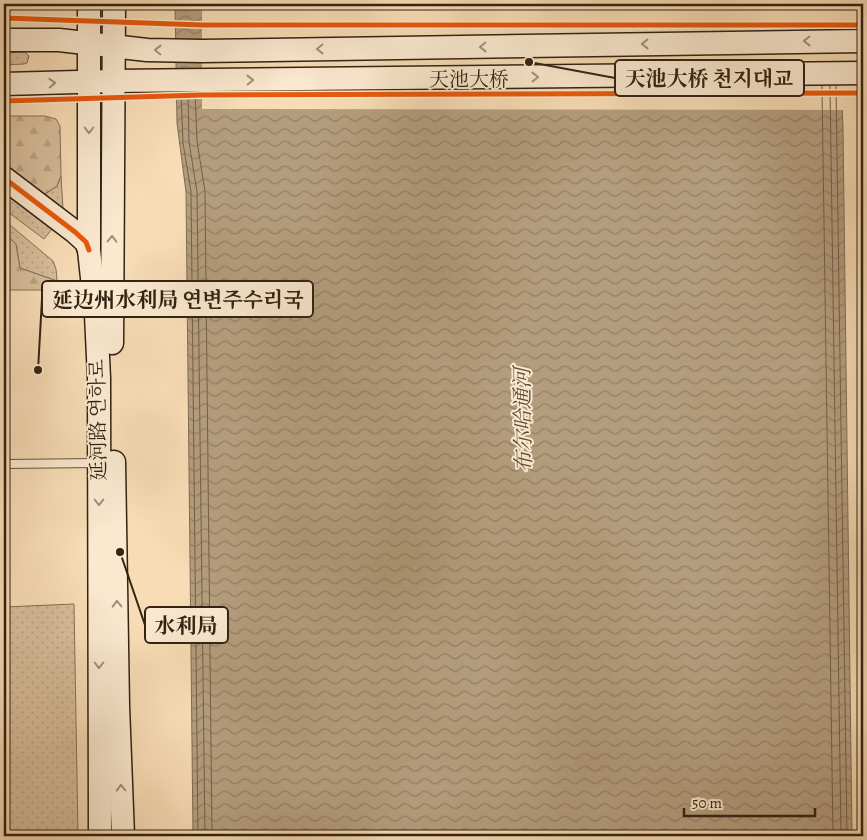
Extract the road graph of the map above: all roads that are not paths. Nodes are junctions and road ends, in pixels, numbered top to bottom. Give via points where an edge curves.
1 (89, 4) edge
2 (114, 4) edge
3 (4, 40) edge
4 (860, 40) edge
5 (89, 43) junction
6 (114, 46) junction
7 (860, 73) edge
8 (114, 81) junction
9 (88, 82) junction
10 (4, 84) edge
11 (4, 178) edge
12 (89, 250) junction
13 (99, 463) junction
14 (4, 464) edge
15 (100, 836) edge
16 (123, 836) edge

1 - 5 main road, 延河路 연하로
2 - 6 main road, 延河路 연하로
3 - 5 main road
4 -> 6 main road via 202,51
5 - 6 main road
5 - 9 main road, 延河路 연하로
6 - 8 main road, 延河路 연하로
8 -> 7 main road
8 - 9 main road
16 -> 8 main road, 延河路 연하로 via 111,288
10 -> 9 main road
9 -> 12 main road, 延河路 연하로
11 - 12 main road via 75,232 86,242
12 - 13 main road, 延河路 연하로 via 97,334
13 - 14 lane
13 -> 15 main road, 延河路 연하로

